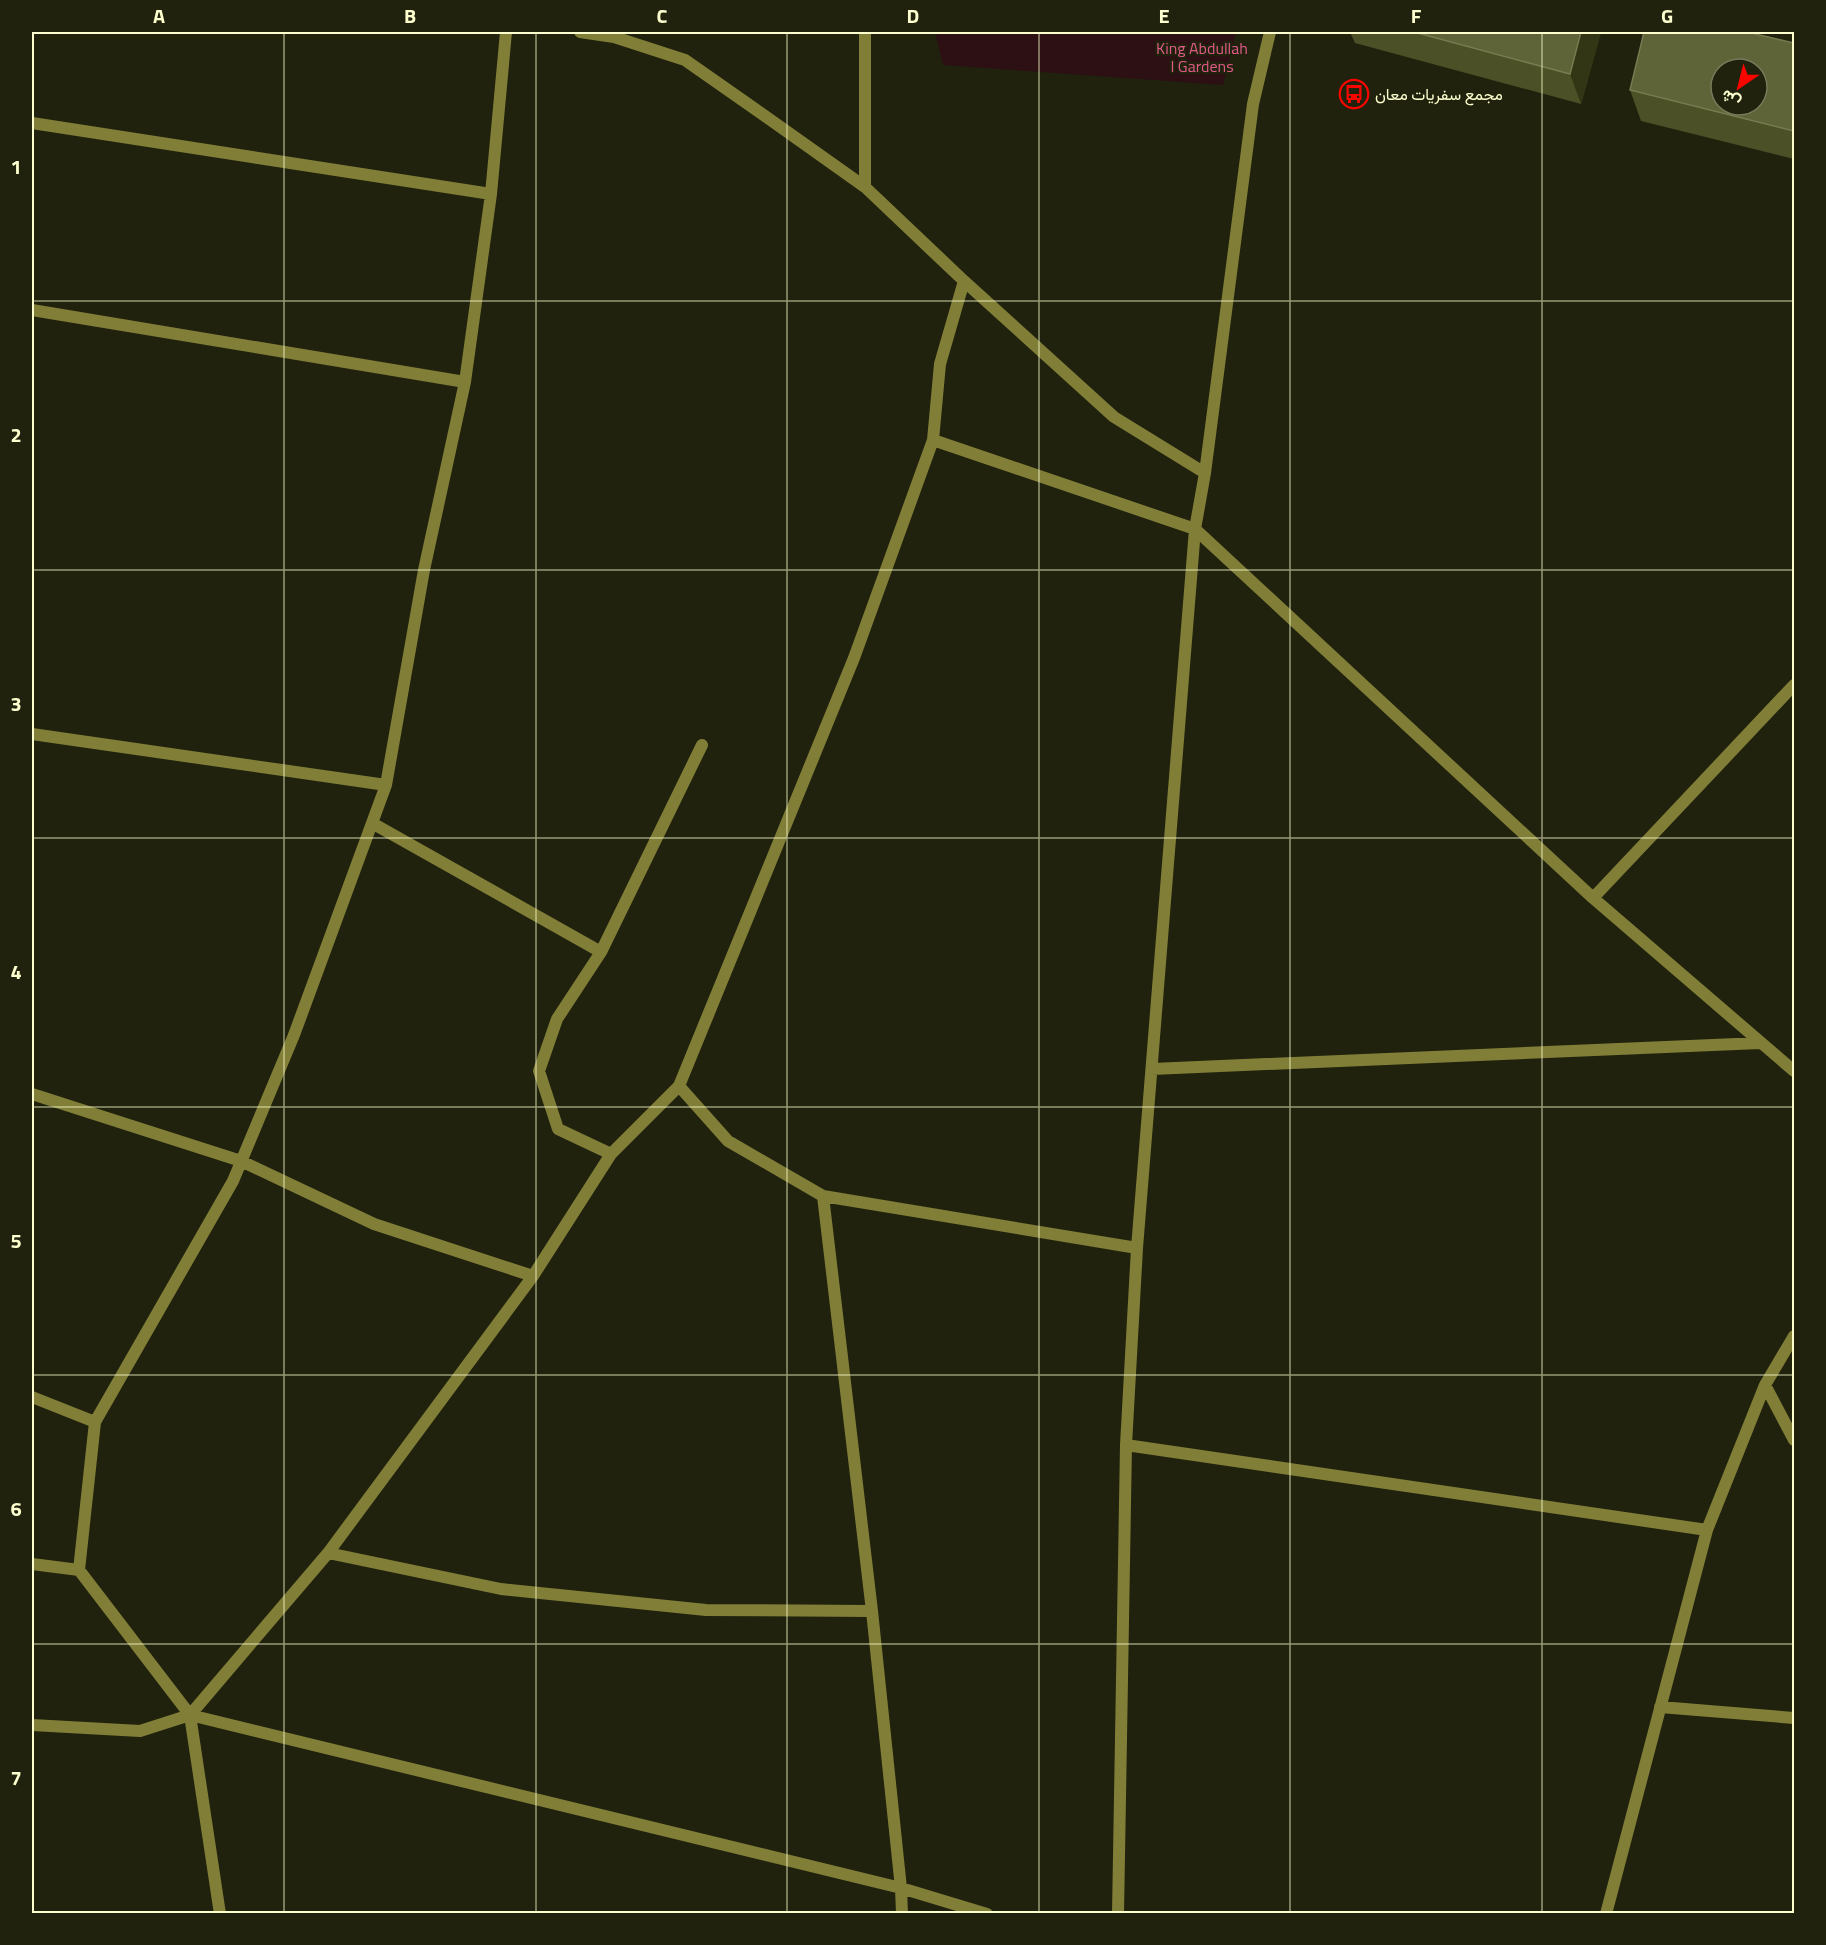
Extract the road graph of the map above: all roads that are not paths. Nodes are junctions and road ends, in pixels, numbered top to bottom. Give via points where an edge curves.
1 (506, 32) edge
2 (580, 32) edge
3 (865, 32) edge
4 (1270, 32) edge
5 (32, 123) edge
6 (865, 187) junction
7 (491, 194) junction
8 (964, 281) junction
9 (32, 310) edge
10 (465, 382) junction
11 (933, 440) junction
12 (1205, 473) junction
13 (1195, 529) junction
14 (1794, 685) edge
15 (32, 734) edge
16 (702, 745) dead end
17 (386, 785) junction
18 (372, 823) junction
19 (1593, 898) junction
20 (601, 952) junction
21 (1760, 1043) junction
22 (1152, 1069) junction
23 (1794, 1071) edge
24 (680, 1086) junction
25 (32, 1094) edge
26 (611, 1154) junction
27 (242, 1161) junction
28 (823, 1196) junction
29 (1137, 1248) junction
30 (533, 1276) junction
31 (1794, 1336) edge
32 (1765, 1385) junction
33 (32, 1397) edge
34 (94, 1422) junction
35 (1794, 1440) edge
36 (1126, 1445) junction
37 (1707, 1530) junction
38 (328, 1553) junction
39 (32, 1564) edge
40 (79, 1570) junction
41 (872, 1611) junction
42 (1660, 1707) junction
43 (190, 1715) junction
44 (1794, 1718) edge
45 (32, 1725) edge
46 (901, 1888) junction
47 (220, 1914) edge
48 (902, 1914) edge
49 (987, 1914) edge
50 (1118, 1914) edge
51 (1606, 1914) edge

1 - 7 street
2 - 6 street via 614,37 685,60
3 - 6 street
4 - 12 street via 1253,104
5 - 7 street
6 - 8 street
7 - 10 street
8 - 11 street via 940,364
8 - 12 street via 1114,417
9 - 10 street
10 - 17 street via 424,570
11 - 13 street
11 - 24 street via 854,658
12 - 13 street
13 - 19 street
13 - 22 street
14 - 19 street
15 - 17 street
16 - 20 street
17 - 18 street
18 - 20 street
18 - 27 street via 294,1035
19 - 21 street
20 - 26 street via 556,1019 539,1071 558,1129
21 - 22 street
21 - 23 street
22 - 29 street
24 - 26 street
24 - 28 street via 728,1141
25 - 27 street
26 - 30 street
27 - 30 street via 374,1224
27 - 34 street
28 - 29 street
28 - 41 street
29 - 36 street
30 - 38 street
31 - 32 street
32 - 35 street
32 - 37 street
33 - 34 street
34 - 40 street
36 - 37 street
36 - 50 street
37 - 42 street
38 - 41 street via 501,1590 706,1610
38 - 43 street
39 - 40 street
40 - 43 street
41 - 46 street
42 - 44 street
42 - 51 street
43 - 45 street via 140,1731
43 - 46 street
43 - 47 street
46 - 48 street
46 - 49 street

